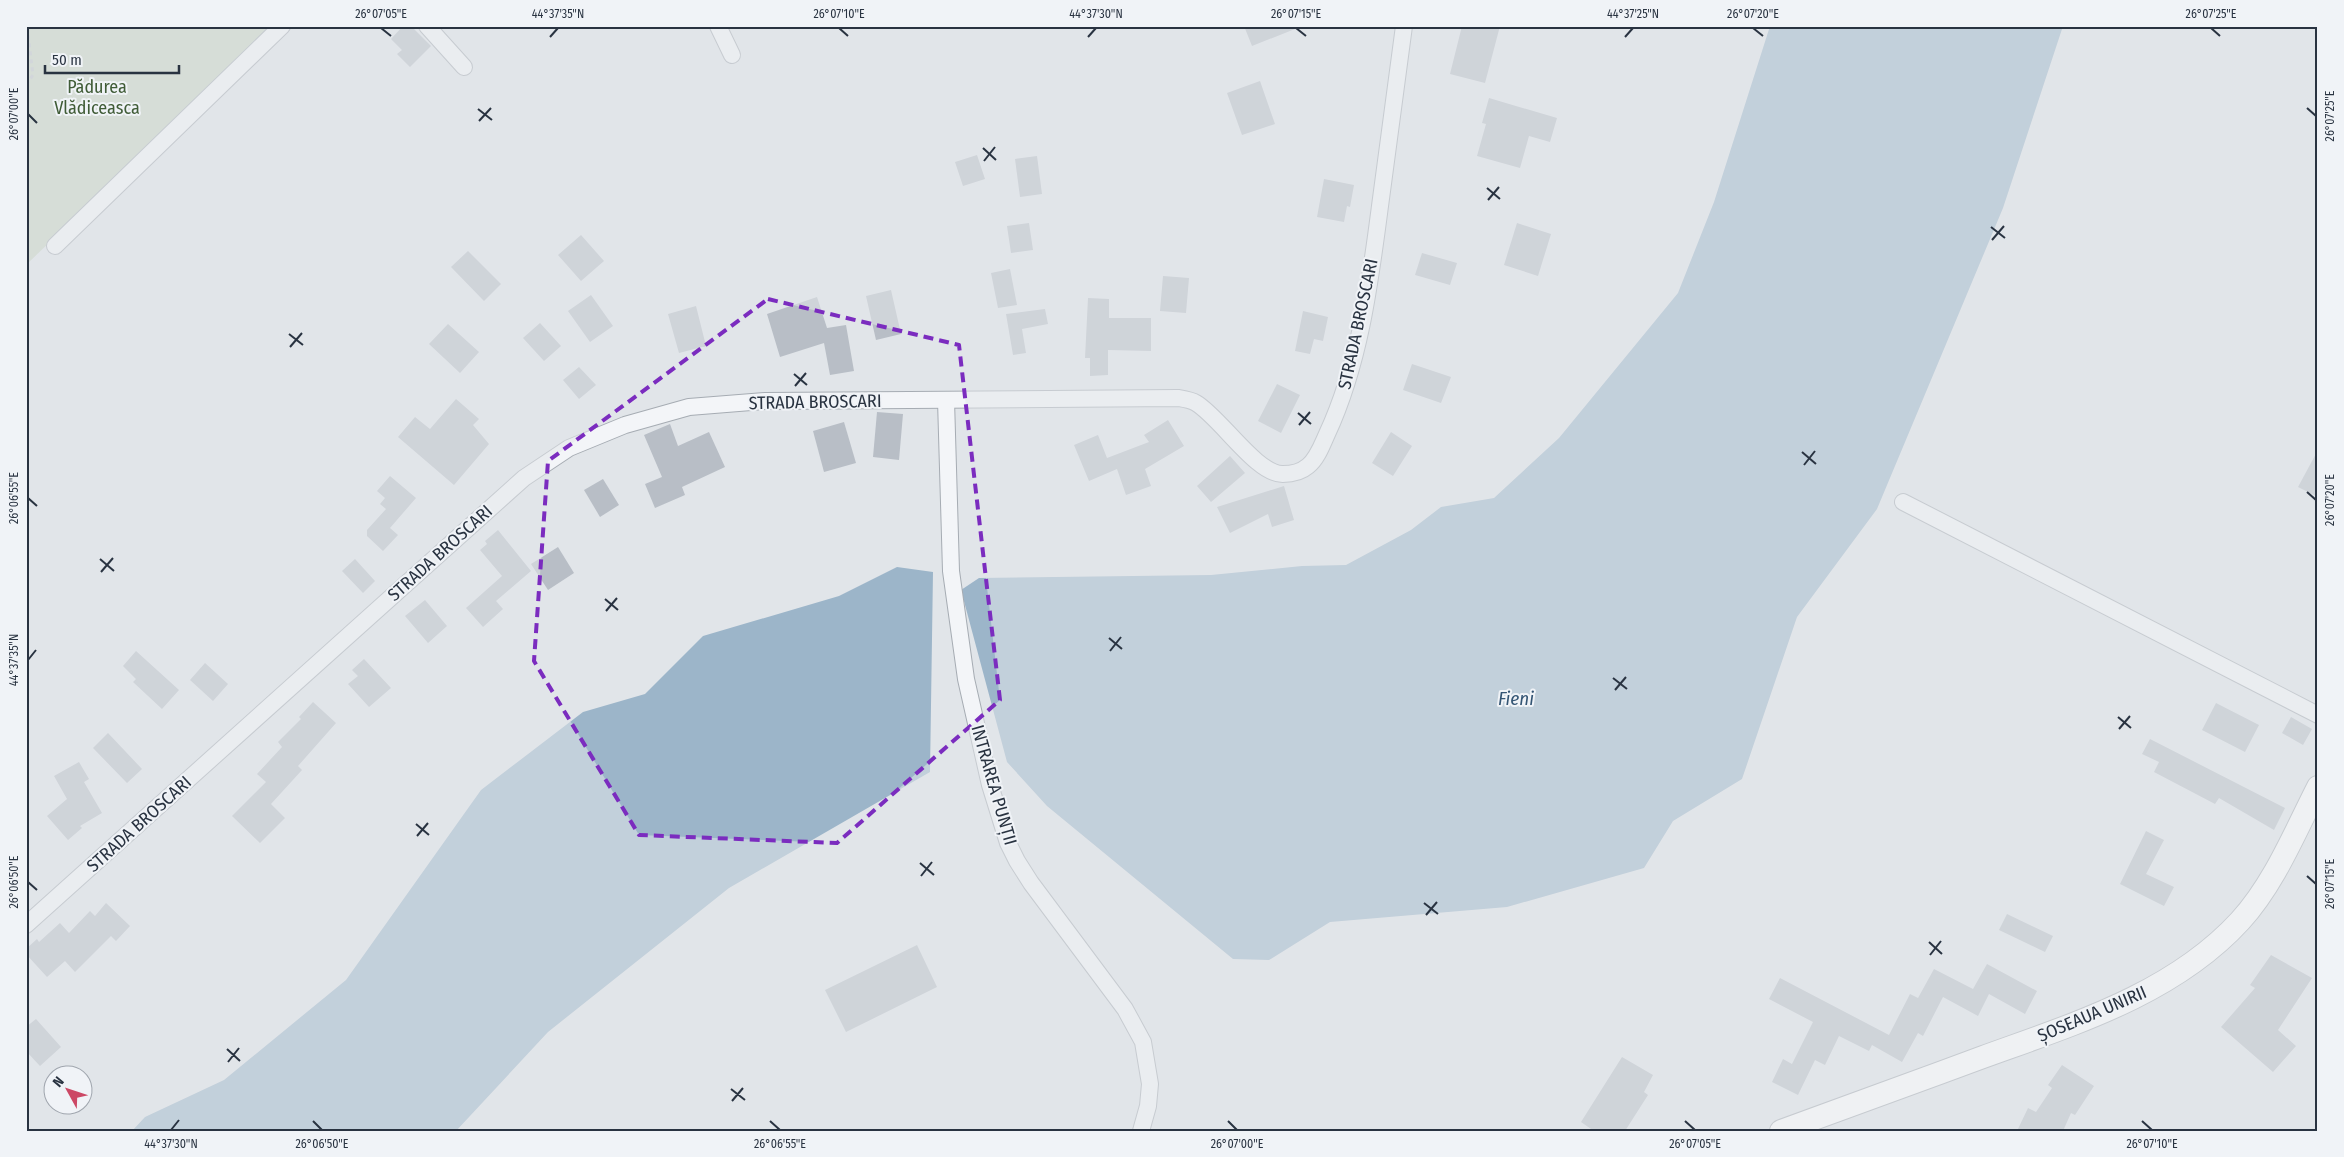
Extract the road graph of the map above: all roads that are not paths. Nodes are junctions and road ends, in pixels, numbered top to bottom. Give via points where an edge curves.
1 (282, 26) edge
2 (427, 26) edge
3 (718, 26) edge
4 (1404, 26) edge
5 (732, 55) dead end
6 (464, 67) dead end
7 (55, 246) dead end
8 (946, 400) junction
9 (1903, 502) dead end
10 (2318, 716) edge
11 (2318, 787) edge
12 (26, 925) edge
13 (1141, 1131) edge
14 (1781, 1131) edge

1 - 7 street
2 - 6 street
3 - 5 street
4 - 8 street, STRADA BROSCARI via 1373,259 1350,376 1336,415 1308,466 1281,475 1268,469 1196,403 1178,398
8 - 12 street, STRADA BROSCARI via 765,402 689,407 625,424 569,448 524,478
8 - 13 street, INTRAREA PUNȚII via 950,552 956,611 966,679 999,819 1008,843 1031,883 1136,1026 1143,1042 1150,1084
9 - 10 street
11 - 14 main road, ȘOSEAUA UNIRII via 2275,868 2242,920 2195,962 2171,978 2071,1025

